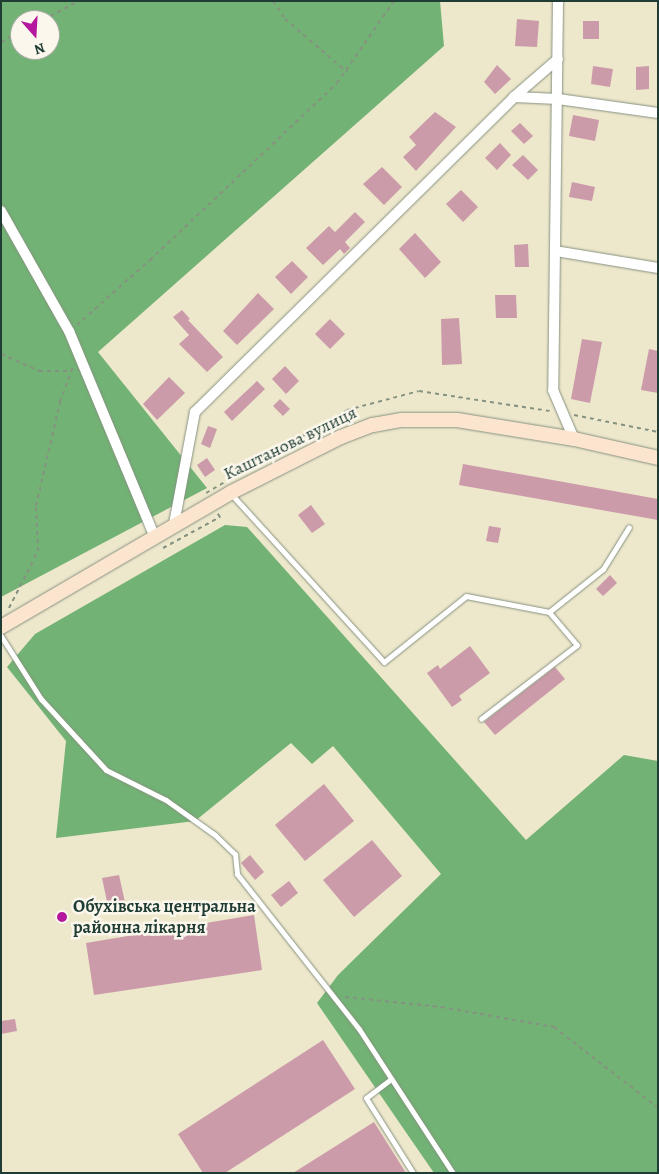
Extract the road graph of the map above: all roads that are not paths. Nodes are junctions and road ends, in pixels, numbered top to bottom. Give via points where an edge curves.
1 (558, 1) edge
2 (558, 59) junction
3 (514, 98) junction
4 (558, 99) junction
5 (658, 113) edge
6 (1, 211) edge
7 (555, 251) junction
8 (658, 268) edge
9 (574, 439) junction
10 (658, 458) edge
11 (230, 493) junction
12 (174, 524) junction
13 (629, 528) dead end
14 (154, 536) junction
15 (549, 612) junction
16 (3, 621) edge
17 (1, 636) edge
18 (480, 719) dead end
19 (391, 1079) junction
20 (413, 1173) edge
21 (453, 1173) edge

1 - 2 street
2 - 3 street
2 - 4 street
3 - 4 street
3 - 12 street via 195,412
4 - 5 street
4 - 7 street
6 - 14 street via 70,331
7 - 8 street
7 - 9 street via 553,390
9 - 10 main road, Каштанова вулиця
9 - 11 main road, Каштанова вулиця via 457,420 383,423 341,437
11 - 12 main road, Каштанова вулиця
11 - 15 lane via 384,662 466,596
12 - 14 main road, Каштанова вулиця
13 - 15 lane via 603,569
14 - 16 main road, Каштанова вулиця
15 - 18 lane via 577,644
17 - 19 lane via 41,699 106,770 166,800 216,835 235,854 237,874 333,996
19 - 20 lane via 366,1098
19 - 21 lane

